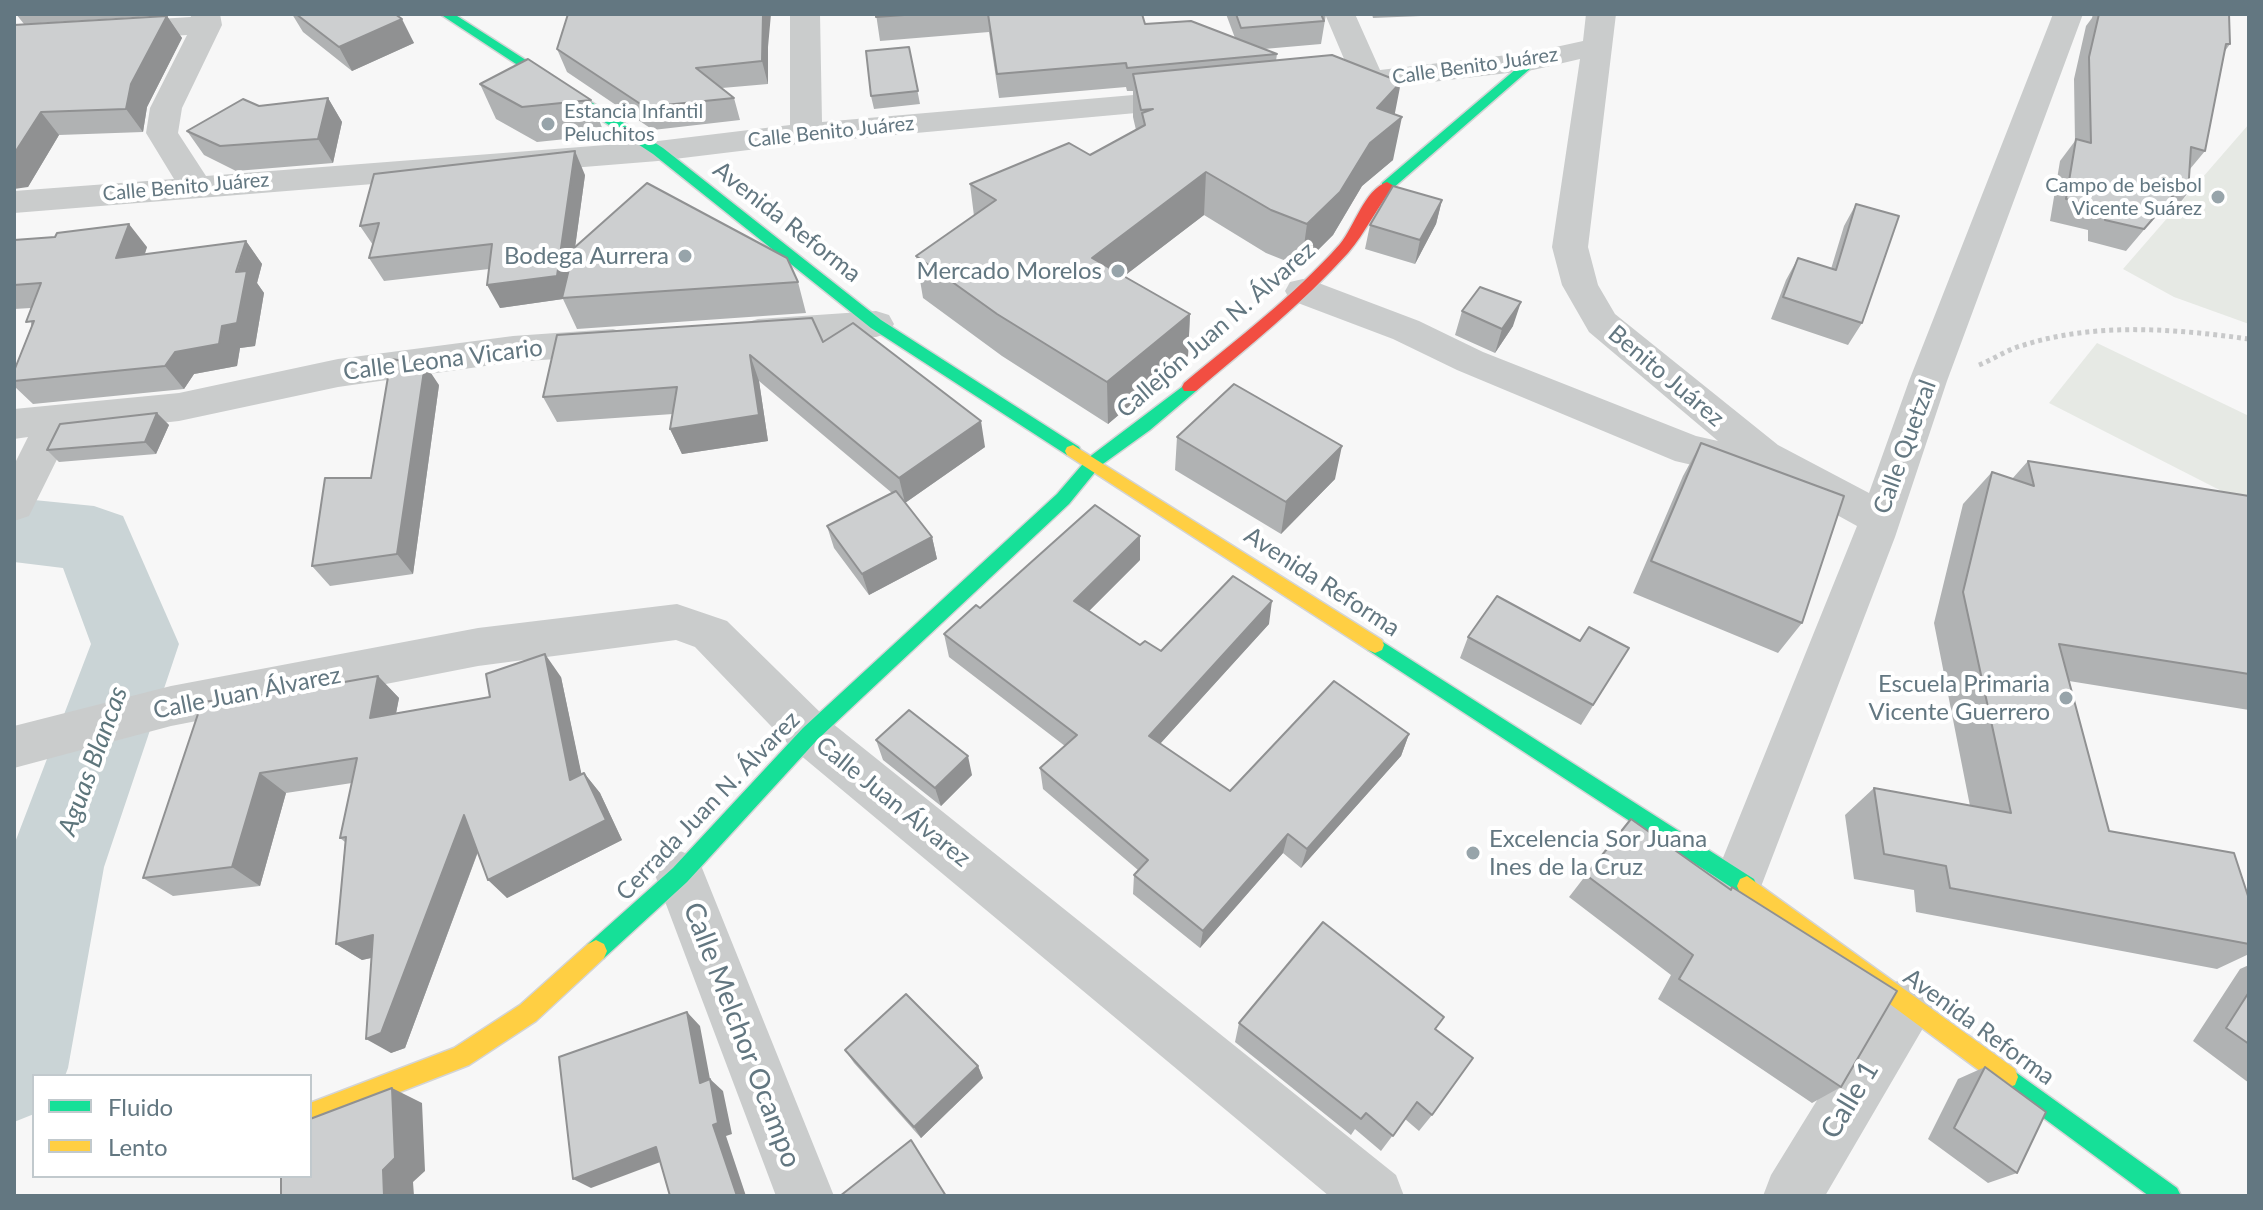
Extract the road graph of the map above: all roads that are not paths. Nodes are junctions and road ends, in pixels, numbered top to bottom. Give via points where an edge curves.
1 (446, 14) edge
2 (805, 14) edge
3 (1340, 14) edge
4 (2068, 14) edge
5 (206, 20) edge
6 (1599, 30) edge
7 (14, 37) edge
8 (1533, 61) junction
9 (1369, 81) junction
10 (1298, 89) edge
11 (1223, 97) edge
12 (806, 133) junction
13 (658, 151) junction
14 (195, 186) junction
15 (14, 202) edge
16 (1303, 291) junction
17 (876, 324) junction
18 (718, 335) edge
19 (655, 339) edge
20 (57, 420) junction
21 (14, 424) edge
22 (1764, 456) junction
23 (1094, 462) junction
24 (16, 500) edge
25 (1879, 518) junction
26 (810, 734) junction
27 (14, 747) edge
28 (680, 875) junction
29 (1739, 880) junction
30 (1907, 1004) junction
31 (312, 1114) edge
32 (805, 1196) edge
33 (1375, 1196) edge
34 (1792, 1196) edge
35 (2169, 1196) edge

1 - 13 street, Avenida Reforma
2 - 12 street
3 - 9 street
4 - 25 street, Calle Quetzal
5 - 7 street
5 - 14 street via 166,108 162,133
6 - 8 street, Calle Benito Juárez
6 - 22 street, Benito Juárez via 1570,247 1580,285 1602,323
8 - 9 street, Calle Benito Juárez
8 - 16 street, Callejón Juan N. Álvarez via 1376,196 1348,244
9 - 10 street, Calle Benito Juárez
11 - 12 street, Calle Benito Juárez
12 - 13 street, Calle Benito Juárez
13 - 14 street, Calle Benito Juárez
13 - 17 street, Avenida Reforma
14 - 15 street, Calle Benito Juárez
16 - 22 street via 1689,450
16 - 23 street, Callejón Juan N. Álvarez
17 - 18 street
17 - 23 street, Avenida Reforma
19 - 20 street, Calle Leona Vicario via 513,349 338,373 179,407
20 - 21 street, Calle Leona Vicario
20 - 24 street
22 - 25 street, Benito Juárez
23 - 26 street, Cerrada Juan N. Álvarez via 1063,499
23 - 29 street, Avenida Reforma
25 - 29 street, Calle Quetzal
26 - 27 street, Calle Juan Álvarez via 711,634 677,622 478,647 171,706
26 - 28 street, Cerrada Juan N. Álvarez
26 - 33 street, Calle Juan Álvarez
28 - 31 street, Cerrada Juan N. Álvarez via 528,1013 461,1057
28 - 32 street, Calle Melchor Ocampo
29 - 30 street, Avenida Reforma
30 - 34 street, Calle 1
30 - 35 street, Avenida Reforma

